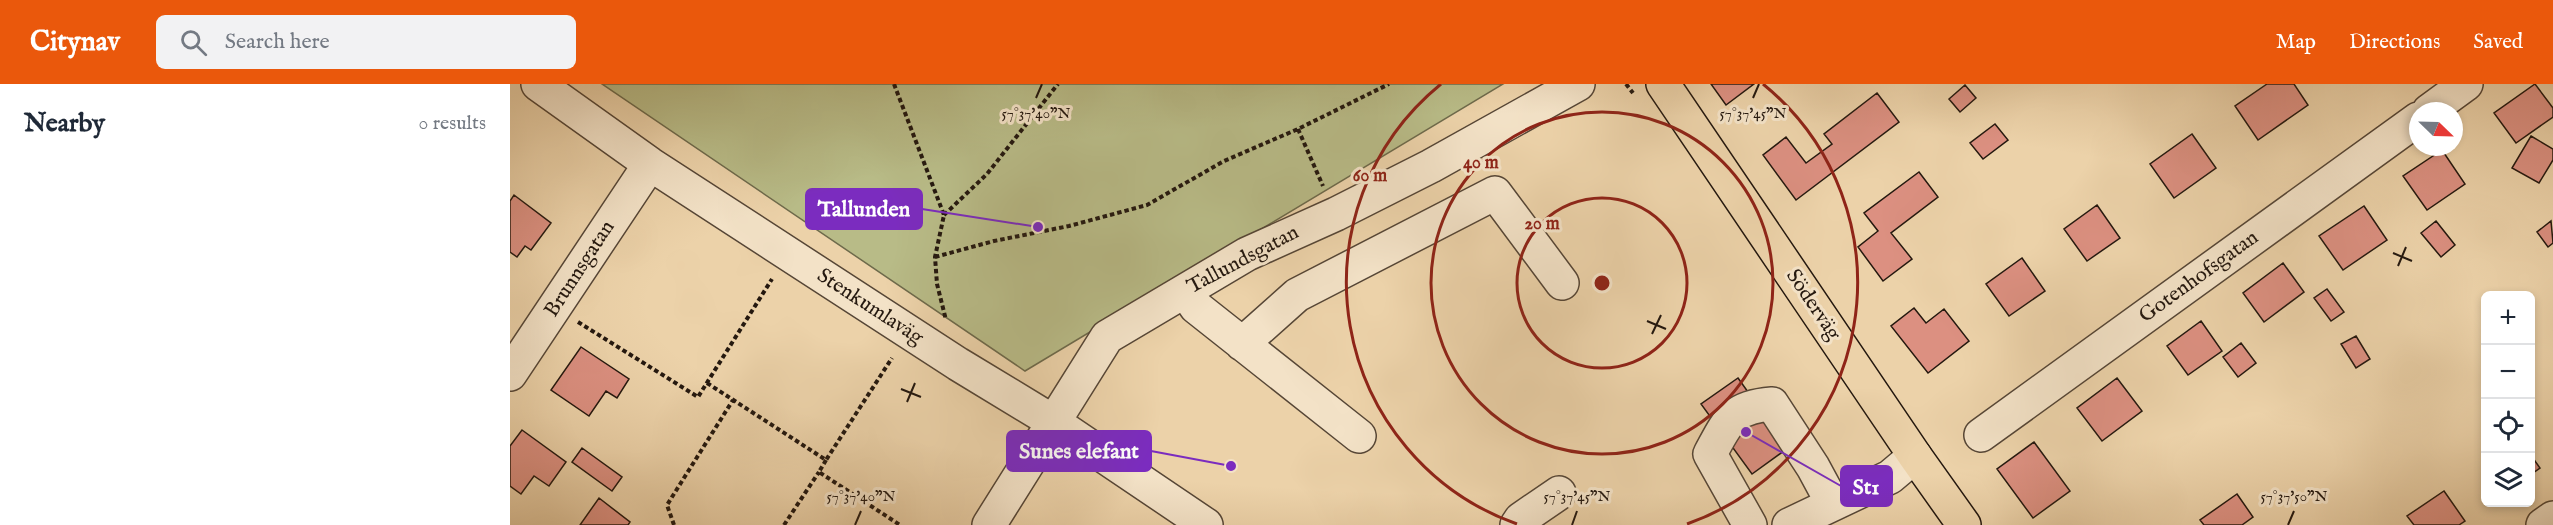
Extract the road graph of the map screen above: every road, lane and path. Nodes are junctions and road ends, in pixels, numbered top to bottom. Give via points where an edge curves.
1 (538, 84) edge
2 (894, 84) edge
3 (1058, 84) edge
4 (1389, 84) edge
5 (1578, 84) edge
6 (1663, 84) edge
7 (2466, 84) edge
8 (2441, 102) edge
9 (2409, 126) edge
10 (1298, 129) junction
11 (650, 164) junction
12 (1336, 214) junction
13 (944, 215) junction
14 (788, 254) junction
15 (935, 257) junction
16 (1562, 283) dead end
17 (1185, 291) junction
18 (555, 308) junction
19 (908, 332) junction
20 (1242, 344) junction
21 (958, 364) junction
22 (510, 374) edge
23 (707, 383) junction
24 (733, 400) junction
25 (1052, 421) junction
26 (1981, 435) dead end
27 (1359, 436) dead end
28 (1915, 456) junction
29 (826, 460) junction
30 (819, 472) junction
31 (1559, 493) dead end
32 (1833, 504) junction
33 (2553, 518) edge
34 (674, 525) edge
35 (784, 525) edge
36 (900, 525) edge
37 (989, 525) edge
38 (1206, 525) edge
39 (1517, 525) edge
40 (1750, 525) edge
41 (1790, 525) edge
42 (1964, 525) edge
43 (2543, 525) edge

1 - 11 street, Stenkumlaväg
2 - 13 path
3 - 13 path via 987,174
4 - 10 path
5 - 12 street, Tallundsgatan
6 - 28 main road, Söderväg
7 - 8 street
9 - 26 street, Gotenhofsgatan
10 - 12 path
10 - 15 path via 1224,161 1147,204
11 - 14 street, Stenkumlaväg
11 - 18 street, Brunnsgatan
12 - 17 street, Tallundsgatan via 1246,254
13 - 15 path
14 - 19 street, Stenkumlaväg
14 - 23 path
15 - 21 path via 937,285
16 - 20 street via 1495,193 1297,295
17 - 20 street via 1196,307
17 - 25 street, Tallundsgatan via 1107,337
18 - 22 street, Brunnsgatan
18 - 23 path via 698,397
19 - 21 street, Stenkumlaväg
19 - 29 path
20 - 27 street
21 - 25 street, Stenkumlaväg
23 - 24 path
24 - 29 path
24 - 34 path via 668,505
25 - 37 street, Tallundsgatan
25 - 38 street, Stenkumlaväg
28 - 32 street via 1890,477
28 - 42 main road, Söderväg
29 - 30 path
30 - 35 path
30 - 36 path
31 - 39 street
32 - 40 street via 1772,404 1749,405 1728,422 1710,454
32 - 41 street
33 - 43 street

